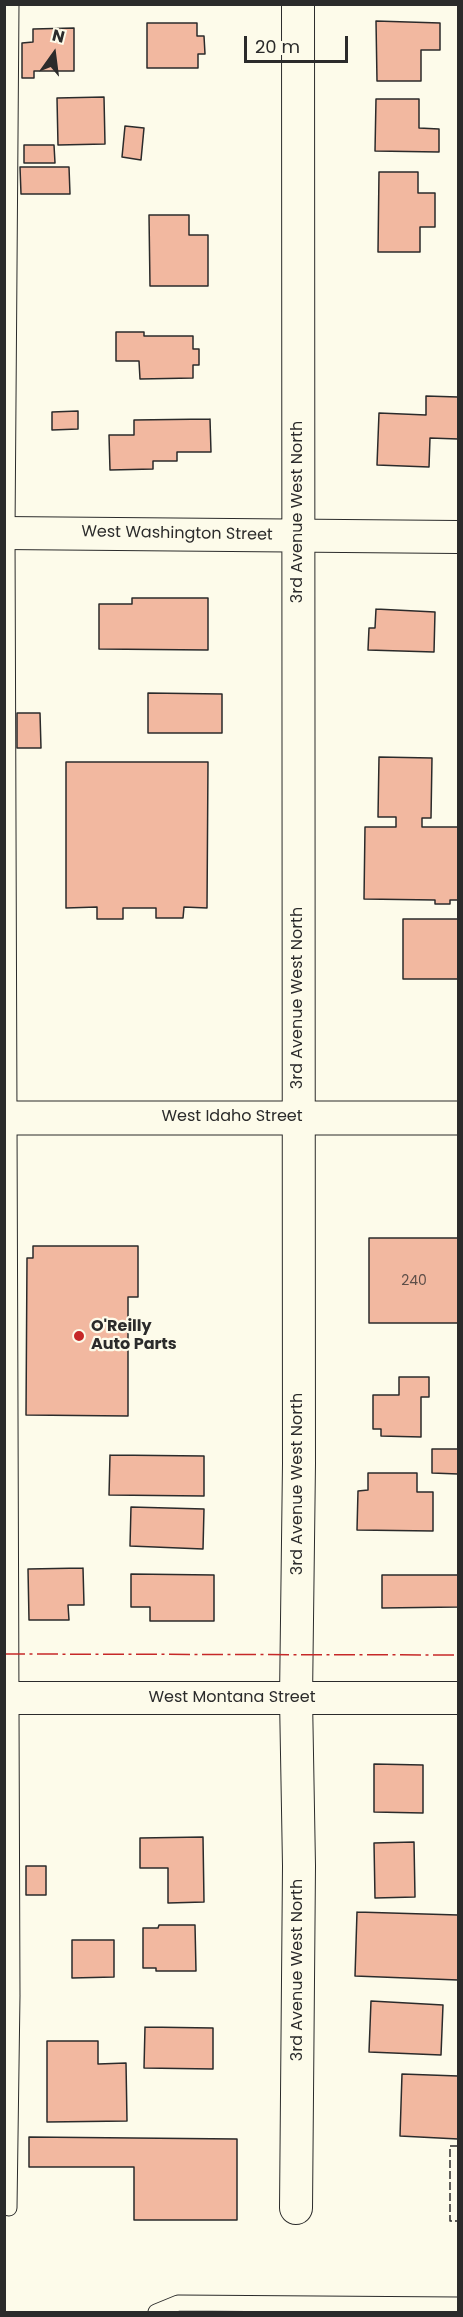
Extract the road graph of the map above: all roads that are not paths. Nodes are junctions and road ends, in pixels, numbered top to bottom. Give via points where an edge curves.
1 (11, 4) edge
2 (298, 4) edge
3 (6, 532) edge
4 (298, 536) junction
5 (459, 537) edge
6 (299, 1117) junction
7 (7, 1118) edge
8 (459, 1118) edge
9 (8, 1698) edge
10 (296, 1698) junction
11 (459, 1698) edge
12 (9, 2208) dead end
13 (296, 2208) dead end
14 (459, 2305) edge
15 (156, 2313) edge

1 - 3 lane
2 - 4 street, 3rd Avenue West North
3 - 4 street, West Washington Street
3 - 7 lane
4 - 5 street, West Washington Street
4 - 6 street, 3rd Avenue West North
6 - 7 highway, West Idaho Street
6 - 8 highway, West Idaho Street
6 - 10 street, 3rd Avenue West North
7 - 9 lane
9 - 10 street, West Montana Street
9 - 12 lane via 12,1995
10 - 11 street, West Montana Street
10 - 13 street, 3rd Avenue West North
14 - 15 lane via 178,2303

